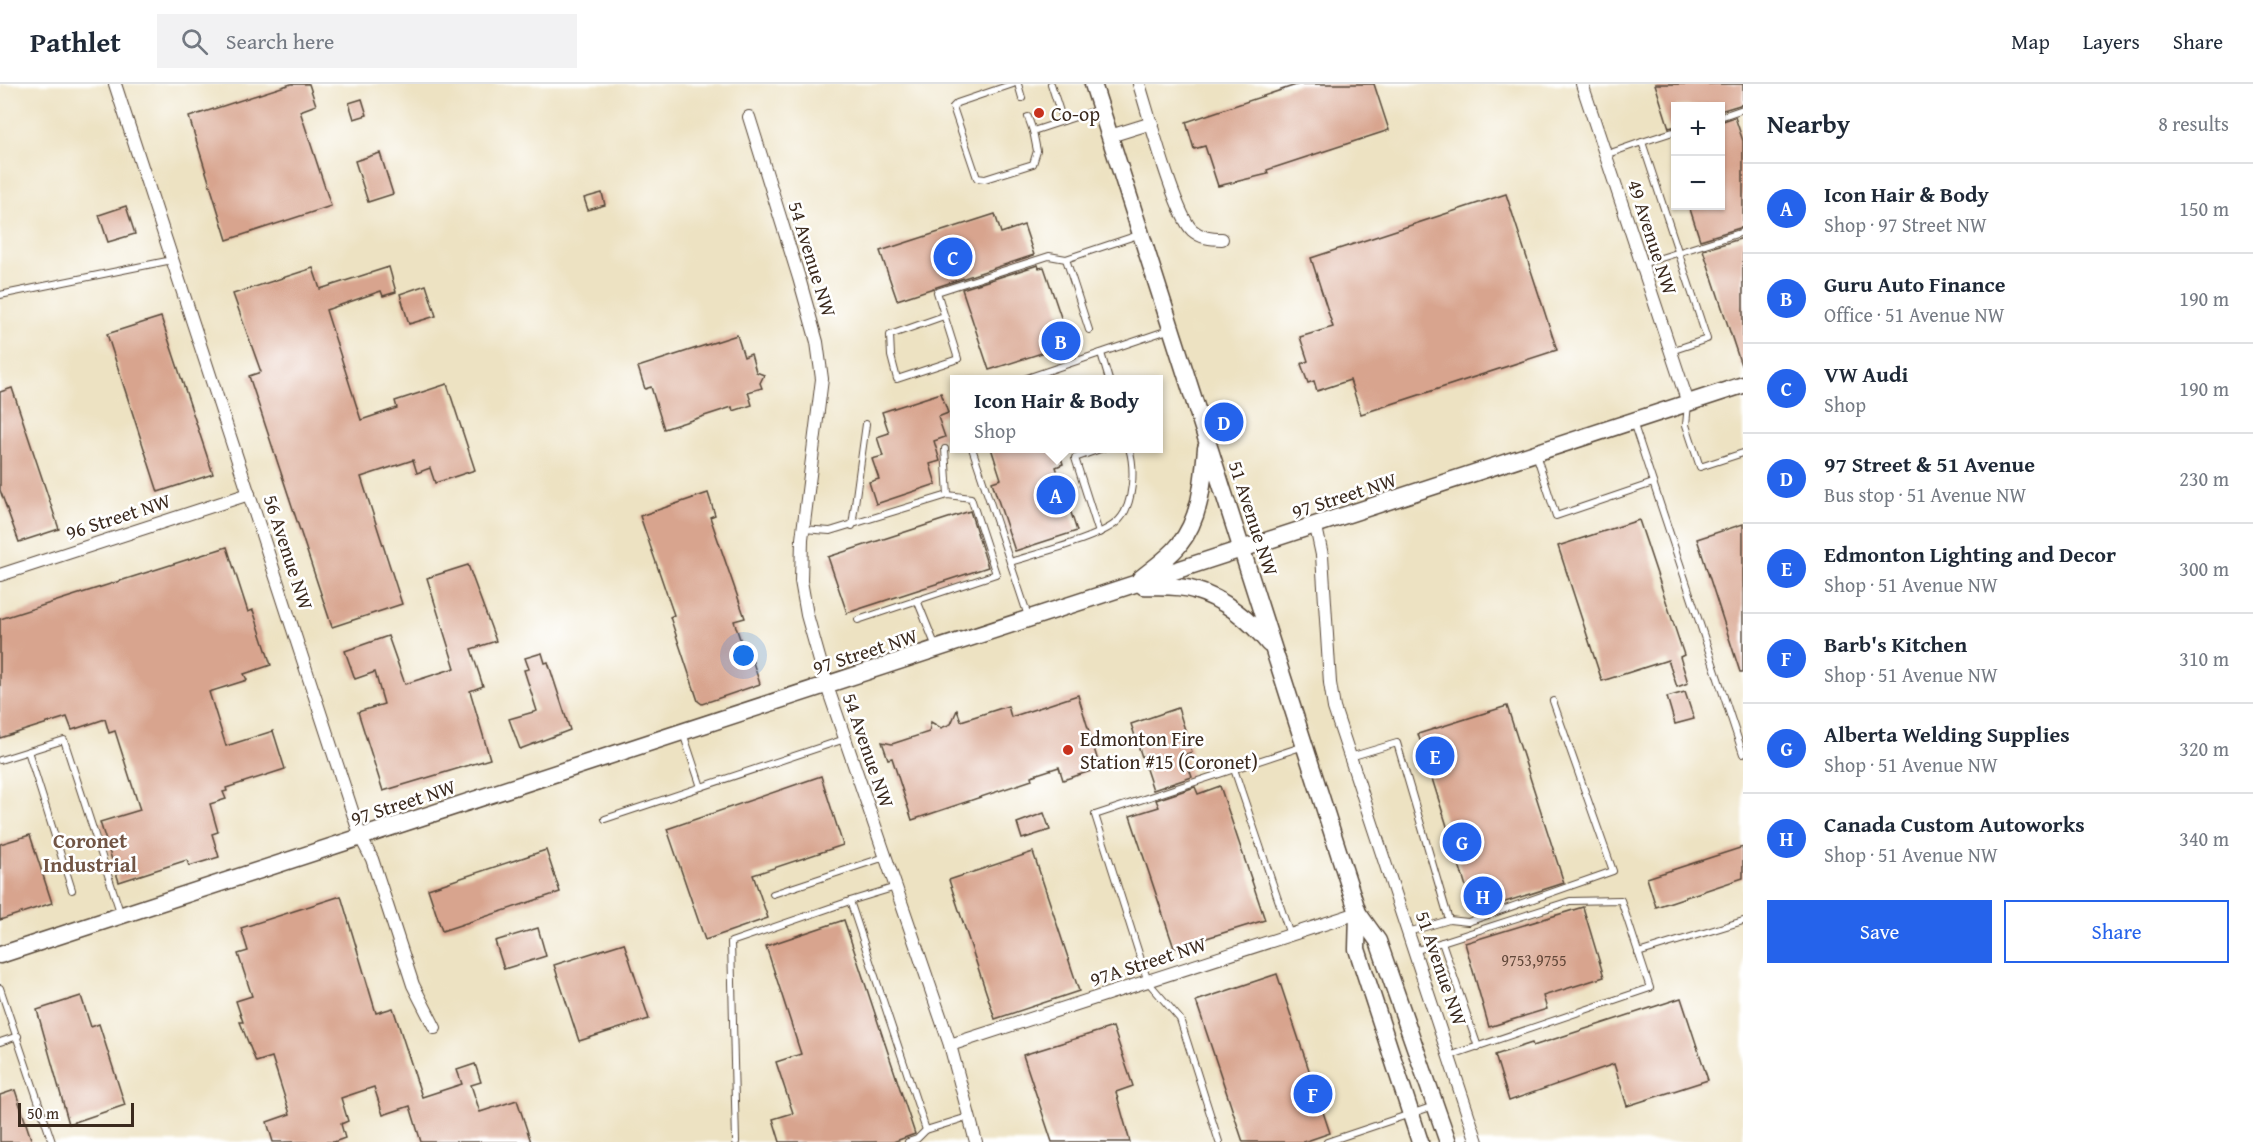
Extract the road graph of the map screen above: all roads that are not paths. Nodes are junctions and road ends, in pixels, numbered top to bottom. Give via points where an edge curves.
1 (115, 84) edge
2 (1016, 84) edge
3 (1051, 84) edge
4 (1093, 84) edge
5 (1139, 84) edge
6 (1582, 84) edge
7 (1022, 98) dead end
8 (1101, 108) junction
9 (1743, 109) edge
10 (1725, 115) edge
11 (749, 117) dead end
12 (1028, 117) dead end
13 (1063, 121) junction
14 (1152, 123) junction
15 (1032, 130) junction
16 (1671, 133) edge
17 (1110, 136) junction
18 (1642, 142) junction
19 (1605, 155) junction
20 (1743, 231) edge
21 (1141, 234) junction
22 (1222, 239) dead end
23 (1678, 252) junction
24 (1066, 259) junction
25 (172, 260) junction
26 (1641, 264) junction
27 (0, 295) edge
28 (944, 316) junction
29 (1172, 329) junction
30 (1089, 330) dead end
31 (1671, 351) junction
32 (1101, 353) junction
33 (1037, 375) edge
34 (1108, 375) edge
35 (1743, 385) edge
36 (1688, 403) junction
37 (1633, 422) junction
38 (866, 424) dead end
39 (1207, 441) junction
40 (945, 449) dead end
41 (974, 453) edge
42 (1089, 453) edge
43 (1130, 453) edge
44 (1743, 453) edge
45 (1535, 454) junction
46 (1653, 483) junction
47 (249, 494) junction
48 (948, 495) junction
49 (852, 526) junction
50 (1316, 527) junction
51 (803, 529) junction
52 (1099, 533) junction
53 (1242, 549) junction
54 (1010, 562) junction
55 (0, 575) edge
56 (1133, 585) junction
57 (917, 600) junction
58 (1029, 619) junction
59 (858, 620) dead end
60 (1274, 649) junction
61 (937, 650) junction
62 (827, 686) junction
63 (1553, 701) dead end
64 (683, 732) junction
65 (845, 739) junction
66 (1305, 745) junction
67 (28, 751) junction
68 (1743, 754) edge
69 (1350, 757) junction
70 (0, 760) edge
71 (1234, 769) junction
72 (701, 787) junction
73 (605, 819) dead end
74 (361, 838) junction
75 (885, 857) junction
76 (896, 887) junction
77 (72, 890) dead end
78 (773, 894) dead end
79 (850, 902) junction
80 (1358, 913) junction
81 (121, 915) junction
82 (1449, 921) junction
83 (1743, 921) edge
84 (1408, 932) junction
85 (1290, 935) junction
86 (1442, 942) junction
87 (1414, 951) junction
88 (1638, 953) junction
89 (0, 955) edge
90 (1148, 982) junction
91 (0, 988) edge
92 (3, 1003) edge
93 (435, 1028) dead end
94 (18, 1036) junction
95 (0, 1042) edge
96 (950, 1045) junction
97 (1478, 1047) junction
98 (1449, 1056) junction
99 (1435, 1106) junction
100 (1411, 1114) junction
101 (971, 1116) junction
102 (926, 1130) junction
103 (51, 1142) edge
104 (736, 1142) edge
105 (908, 1142) edge
106 (976, 1142) edge
107 (1219, 1142) edge
108 (1327, 1142) edge
109 (1420, 1142) edge
110 (1448, 1142) edge
111 (1477, 1142) edge

1 - 25 street, 56 Avenue NW
2 - 7 lane
2 - 15 lane via 953,107 975,177 985,179 1033,164 1037,151
3 - 13 lane
4 - 8 street, 51 Avenue NW
5 - 14 street
6 - 19 street, 49 Avenue NW
8 - 13 lane
8 - 17 street, 51 Avenue NW
9 - 10 lane
11 - 51 street, 54 Avenue NW via 802,288 817,342 822,379
12 - 15 lane
13 - 15 lane
14 - 17 street
14 - 22 street via 1179,206 1191,229 1207,239
16 - 18 lane
17 - 21 street, 51 Avenue NW
18 - 19 lane
18 - 23 lane
19 - 26 street, 49 Avenue NW
20 - 23 lane
21 - 24 lane
21 - 29 street, 51 Avenue NW
23 - 26 lane
23 - 31 lane via 1707,339
24 - 28 lane via 1049,256 937,292
24 - 30 lane
25 - 27 lane
25 - 47 street, 56 Avenue NW
26 - 31 street, 49 Avenue NW
28 - 28 lane via 958,359 897,379 890,335
29 - 32 lane
29 - 39 street, 51 Avenue NW
31 - 36 street, 49 Avenue NW
32 - 33 lane
32 - 34 lane
35 - 36 street, 97 Street NW
36 - 37 street, 97 Street NW
36 - 44 lane via 1686,425 1700,467
37 - 45 street, 97 Street NW
37 - 46 lane
38 - 49 lane
39 - 53 street, 51 Avenue NW
39 - 56 street via 1199,505 1190,526 1178,547
40 - 48 lane
41 - 54 lane
42 - 52 lane via 1075,458
43 - 52 lane via 1130,494 1119,520
45 - 46 lane via 1556,516
45 - 50 street, 97 Street NW
46 - 68 lane
47 - 55 street, 96 Street NW
47 - 74 street, 56 Avenue NW
48 - 49 lane
48 - 57 lane via 971,498 996,574
49 - 51 lane via 830,531
50 - 53 street, 97 Street NW
50 - 69 street, 51 Avenue NW via 1322,555 1330,683
51 - 62 street, 54 Avenue NW via 801,581
52 - 54 lane
53 - 56 street, 97 Street NW
53 - 60 street, 51 Avenue NW
54 - 58 lane
56 - 58 street, 97 Street NW
56 - 60 street via 1188,588 1214,598 1260,633
57 - 59 lane
57 - 61 lane
58 - 61 street, 97 Street NW
60 - 66 street, 51 Avenue NW
61 - 62 street, 97 Street NW
62 - 64 street, 97 Street NW
62 - 65 street, 54 Avenue NW
63 - 82 lane via 1613,871 1468,922
64 - 72 lane
64 - 74 street, 97 Street NW
65 - 72 lane
65 - 75 street, 54 Avenue NW
66 - 71 lane
66 - 80 street, 51 Avenue NW
67 - 70 lane
67 - 77 lane
67 - 81 lane via 64,740
69 - 82 lane via 1396,743
69 - 84 street, 51 Avenue NW
71 - 85 lane
71 - 90 lane via 1095,815
72 - 73 lane
74 - 81 street, 97 Street NW
74 - 93 street, 56 Avenue NW via 372,859 413,985
75 - 76 street, 54 Avenue NW
75 - 78 lane
76 - 79 lane
76 - 96 street, 54 Avenue NW
79 - 102 lane
79 - 104 lane via 731,942
80 - 85 street, 97A Street NW
80 - 99 street, 51 Avenue NW via 1378,940
80 - 100 street, 51 Avenue NW via 1357,949
81 - 89 street, 97 Street NW
82 - 84 lane
83 - 88 lane
84 - 87 street, 51 Avenue NW
85 - 90 street, 97A Street NW
86 - 87 lane
86 - 88 lane via 1569,901 1621,900
86 - 97 lane
87 - 98 street, 51 Avenue NW
88 - 97 lane via 1650,988
90 - 96 street, 97A Street NW
90 - 107 lane via 1180,1019
91 - 92 lane
92 - 94 lane
94 - 95 lane
94 - 103 lane
96 - 101 street, 54 Avenue NW
97 - 98 lane
98 - 111 street, 51 Avenue NW
99 - 100 lane
99 - 110 street, 51 Avenue NW
100 - 108 lane
100 - 109 street, 51 Avenue NW
101 - 102 lane
101 - 106 street, 54 Avenue NW
102 - 105 lane

